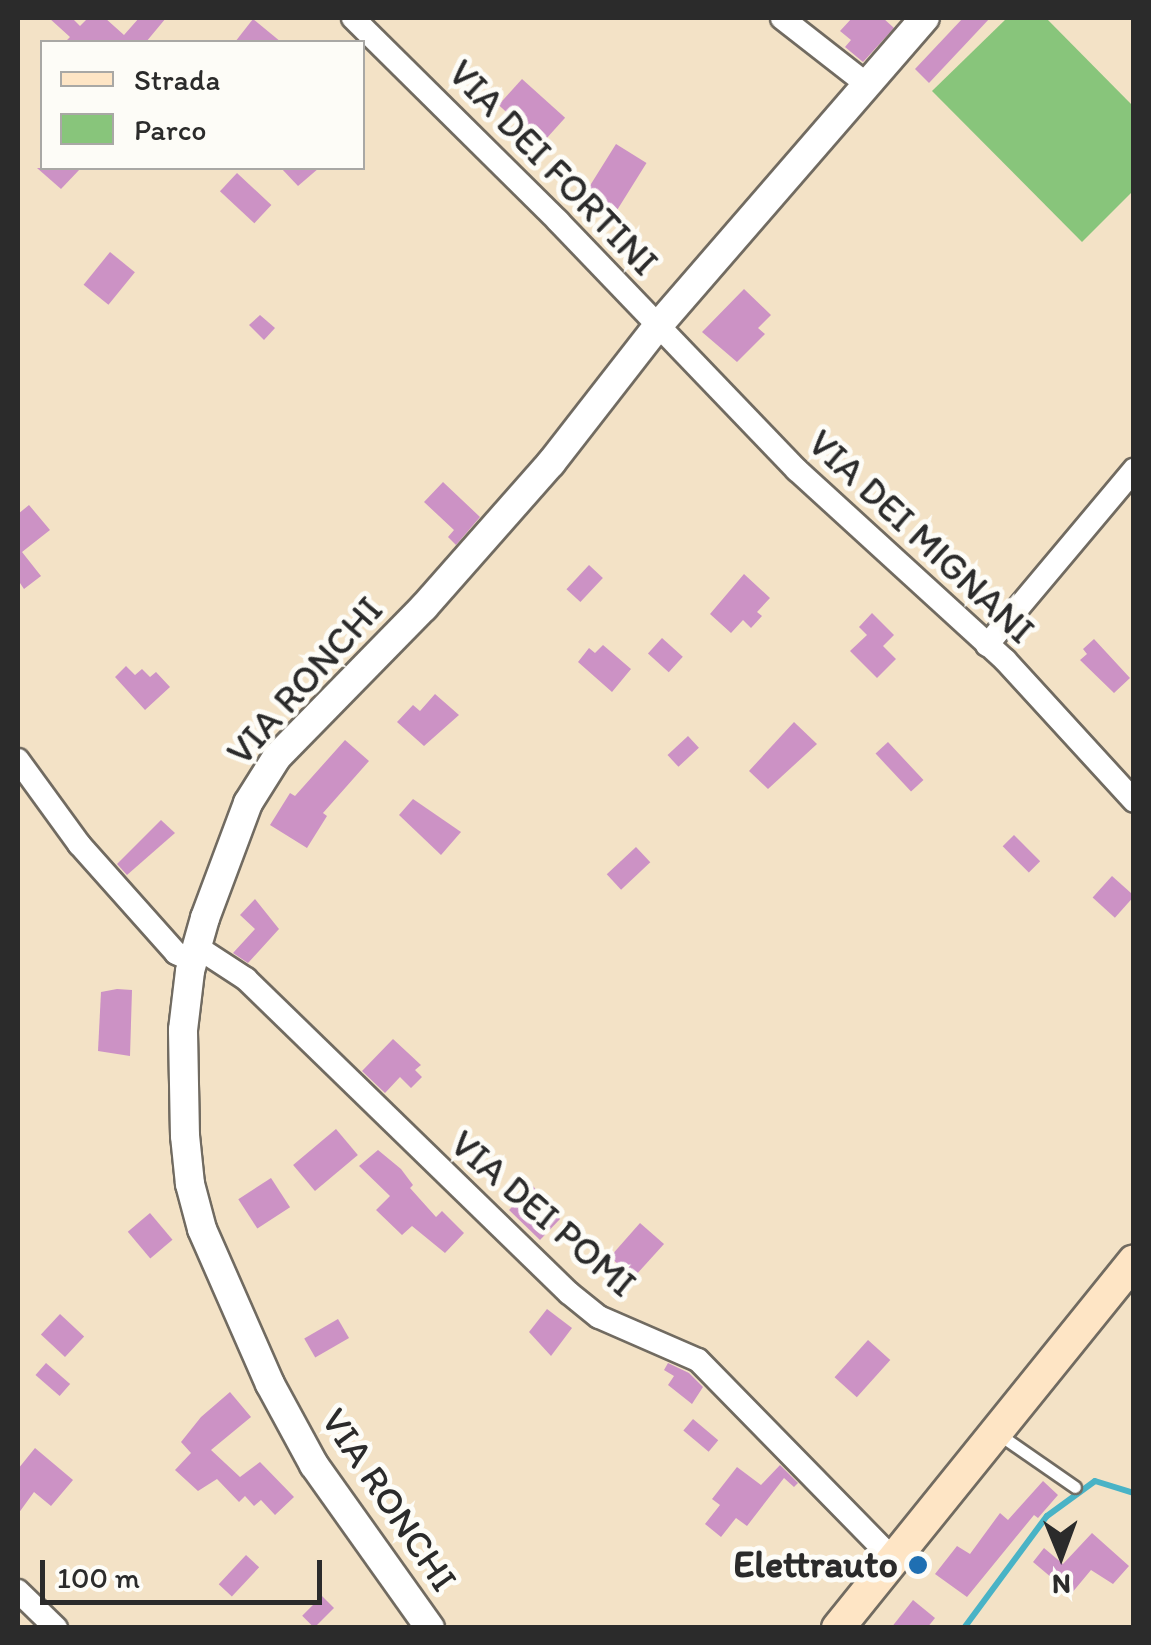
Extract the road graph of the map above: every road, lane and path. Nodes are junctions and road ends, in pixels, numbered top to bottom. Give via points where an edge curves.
1 (353, 18) edge
2 (782, 18) edge
3 (925, 18) edge
4 (864, 82) junction
5 (657, 327) junction
6 (1134, 470) edge
7 (987, 645) junction
8 (18, 760) edge
9 (1134, 802) edge
10 (195, 954) junction
11 (1134, 1260) edge
12 (996, 1432) junction
13 (1076, 1487) dead end
14 (893, 1559) junction
15 (18, 1591) edge
16 (56, 1628) edge
17 (430, 1628) edge
18 (838, 1628) edge

1 - 5 street, VIA DEI FORTINI
2 - 4 street
3 - 4 street, VIA RONCHI
4 - 5 street, VIA RONCHI
5 - 7 street, VIA DEI MIGNANI via 797,470
5 - 10 street, VIA RONCHI via 424,607 277,757 248,803
6 - 7 street
7 - 9 street, VIA DEI MIGNANI
8 - 10 street, VIA DEI POMI via 79,844 176,953
10 - 14 street, VIA DEI POMI via 246,980 569,1293 599,1317 698,1360
10 - 17 street, VIA RONCHI via 183,1030 185,1136 202,1229 270,1384 314,1465
11 - 12 main road
12 - 13 lane
12 - 14 main road
14 - 18 main road
15 - 16 street

